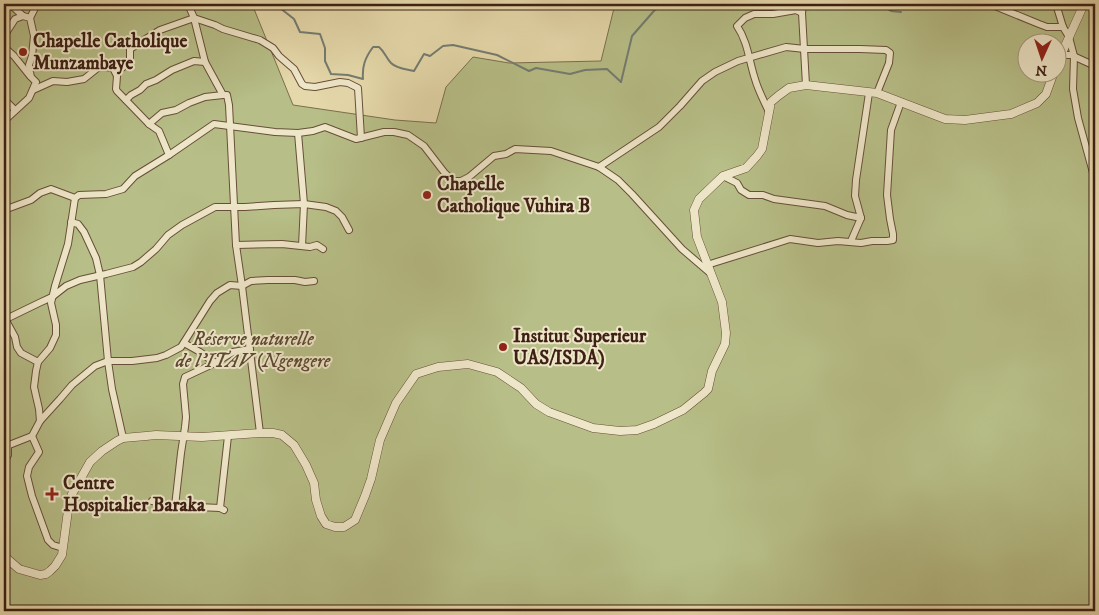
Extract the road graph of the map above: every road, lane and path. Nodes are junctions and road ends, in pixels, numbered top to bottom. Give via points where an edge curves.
1 (10, 4) edge
2 (37, 4) edge
3 (188, 4) edge
4 (803, 4) edge
5 (990, 4) edge
6 (1056, 4) edge
7 (1084, 4) edge
8 (802, 13) junction
9 (27, 17) junction
10 (194, 18) junction
11 (1062, 28) junction
12 (4, 36) edge
13 (1069, 37) junction
14 (1066, 44) edge
15 (4, 47) edge
16 (805, 49) junction
17 (1066, 55) edge
18 (1074, 56) junction
19 (750, 57) junction
20 (205, 62) junction
21 (1095, 66) edge
22 (113, 68) junction
23 (31, 77) junction
24 (1050, 82) edge
25 (806, 85) junction
26 (33, 90) junction
27 (873, 93) junction
28 (223, 95) junction
29 (4, 99) edge
30 (126, 100) junction
31 (901, 102) junction
32 (15, 110) junction
33 (770, 114) junction
34 (4, 121) edge
35 (149, 124) junction
36 (230, 126) junction
37 (298, 132) junction
38 (361, 138) junction
39 (169, 155) junction
40 (600, 167) junction
41 (723, 176) junction
42 (1095, 180) edge
43 (4, 193) edge
44 (75, 198) junction
45 (304, 204) junction
46 (234, 207) junction
47 (5, 210) edge
48 (861, 218) junction
49 (71, 222) junction
50 (349, 230) dead end
51 (851, 241) junction
52 (236, 245) junction
53 (302, 246) junction
54 (323, 249) dead end
55 (707, 264) junction
56 (711, 274) junction
57 (100, 275) junction
58 (314, 280) dead end
59 (242, 286) junction
60 (52, 297) junction
61 (4, 319) edge
62 (184, 343) junction
63 (250, 349) junction
64 (108, 361) junction
65 (38, 362) junction
66 (215, 363) junction
67 (40, 420) junction
68 (260, 433) junction
69 (32, 436) junction
70 (184, 436) junction
71 (228, 436) junction
72 (123, 438) junction
73 (6, 446) edge
74 (4, 461) edge
75 (152, 501) dead end
76 (175, 506) junction
77 (63, 548) junction
78 (4, 556) edge

1 - 9 street
2 - 9 street
3 - 10 street
4 - 8 street
5 - 11 street via 1047,27
6 - 11 street
7 - 13 street
8 - 16 street
8 - 19 street via 796,10 754,14 745,18 737,26
9 - 12 street via 15,19
9 - 23 street via 34,36 29,65
10 - 20 street
10 - 22 street via 160,30 130,49 130,61 122,68
10 - 38 street via 260,40 294,69 305,86 340,82 358,88
11 - 13 street
13 - 14 street
13 - 18 street
15 - 23 street
16 - 19 street via 786,47
16 - 25 street
16 - 27 street via 886,50 890,53 889,63
17 - 18 street
18 - 21 street
18 - 42 street via 1073,89
19 - 33 street
19 - 40 street via 702,81 659,127
20 - 28 street
20 - 30 street via 194,60 172,70
22 - 26 street via 99,67 84,79 53,81
22 - 30 street via 117,76 117,92
23 - 26 street via 36,82
24 - 31 street via 1046,94 1037,103 1011,114 965,120 945,119
25 - 27 street
25 - 33 street via 789,88 778,96 771,102
26 - 32 street
27 - 31 street
27 - 48 street via 856,180 855,196
28 - 35 street via 205,97 162,113
28 - 36 street via 228,100
29 - 32 street
30 - 35 street
31 - 51 street via 891,130 887,195 892,240
32 - 34 street
33 - 41 street via 762,149 757,156 746,168
35 - 39 street via 159,131
36 - 37 street
36 - 39 street via 214,124
36 - 46 street
37 - 38 street via 324,127
37 - 45 street
38 - 40 street via 384,132 408,135 424,146 455,181 469,178 494,156 515,149 551,151
39 - 44 street via 135,176 123,189
40 - 56 street via 618,180 682,249
41 - 48 street via 737,182 741,190 750,195 825,206 847,216
41 - 55 street via 699,199 694,210 697,237
43 - 47 street
44 - 47 street via 51,189
44 - 49 street
45 - 46 street
45 - 50 street via 336,211
45 - 53 street
46 - 52 street
46 - 57 street via 215,206 168,235 142,262
48 - 51 street
49 - 57 street via 78,224 84,232
49 - 60 street
51 - 55 street via 818,243 790,239
52 - 53 street
52 - 59 street
53 - 54 street via 317,245
55 - 56 street
56 - 68 street via 722,302 726,333 708,388 683,410 637,430 593,428 549,412 536,404 522,388 497,372 468,364 438,367 416,374 396,403 380,440 371,479 355,520 335,527 326,524 321,516 314,483 294,445 282,435
57 - 60 street via 66,286
57 - 64 street
58 - 59 street via 268,280
59 - 62 street via 230,285 217,293
59 - 63 street
60 - 61 street
60 - 65 street via 56,335
61 - 65 street via 15,336 17,348
62 - 64 street via 157,358
62 - 66 street
63 - 66 street via 233,352
63 - 68 street
64 - 67 street via 95,366 72,385
64 - 72 street
65 - 67 street via 34,387
66 - 70 street via 185,377
67 - 69 street
68 - 71 street
69 - 73 street
69 - 77 street via 39,452 27,476 32,496 48,540
70 - 71 street
70 - 72 street
70 - 76 street
71 - 76 street via 222,509
72 - 77 street via 102,450 90,462 69,503
73 - 74 street via 8,455
75 - 76 street
77 - 78 street via 55,566 40,575 19,569

